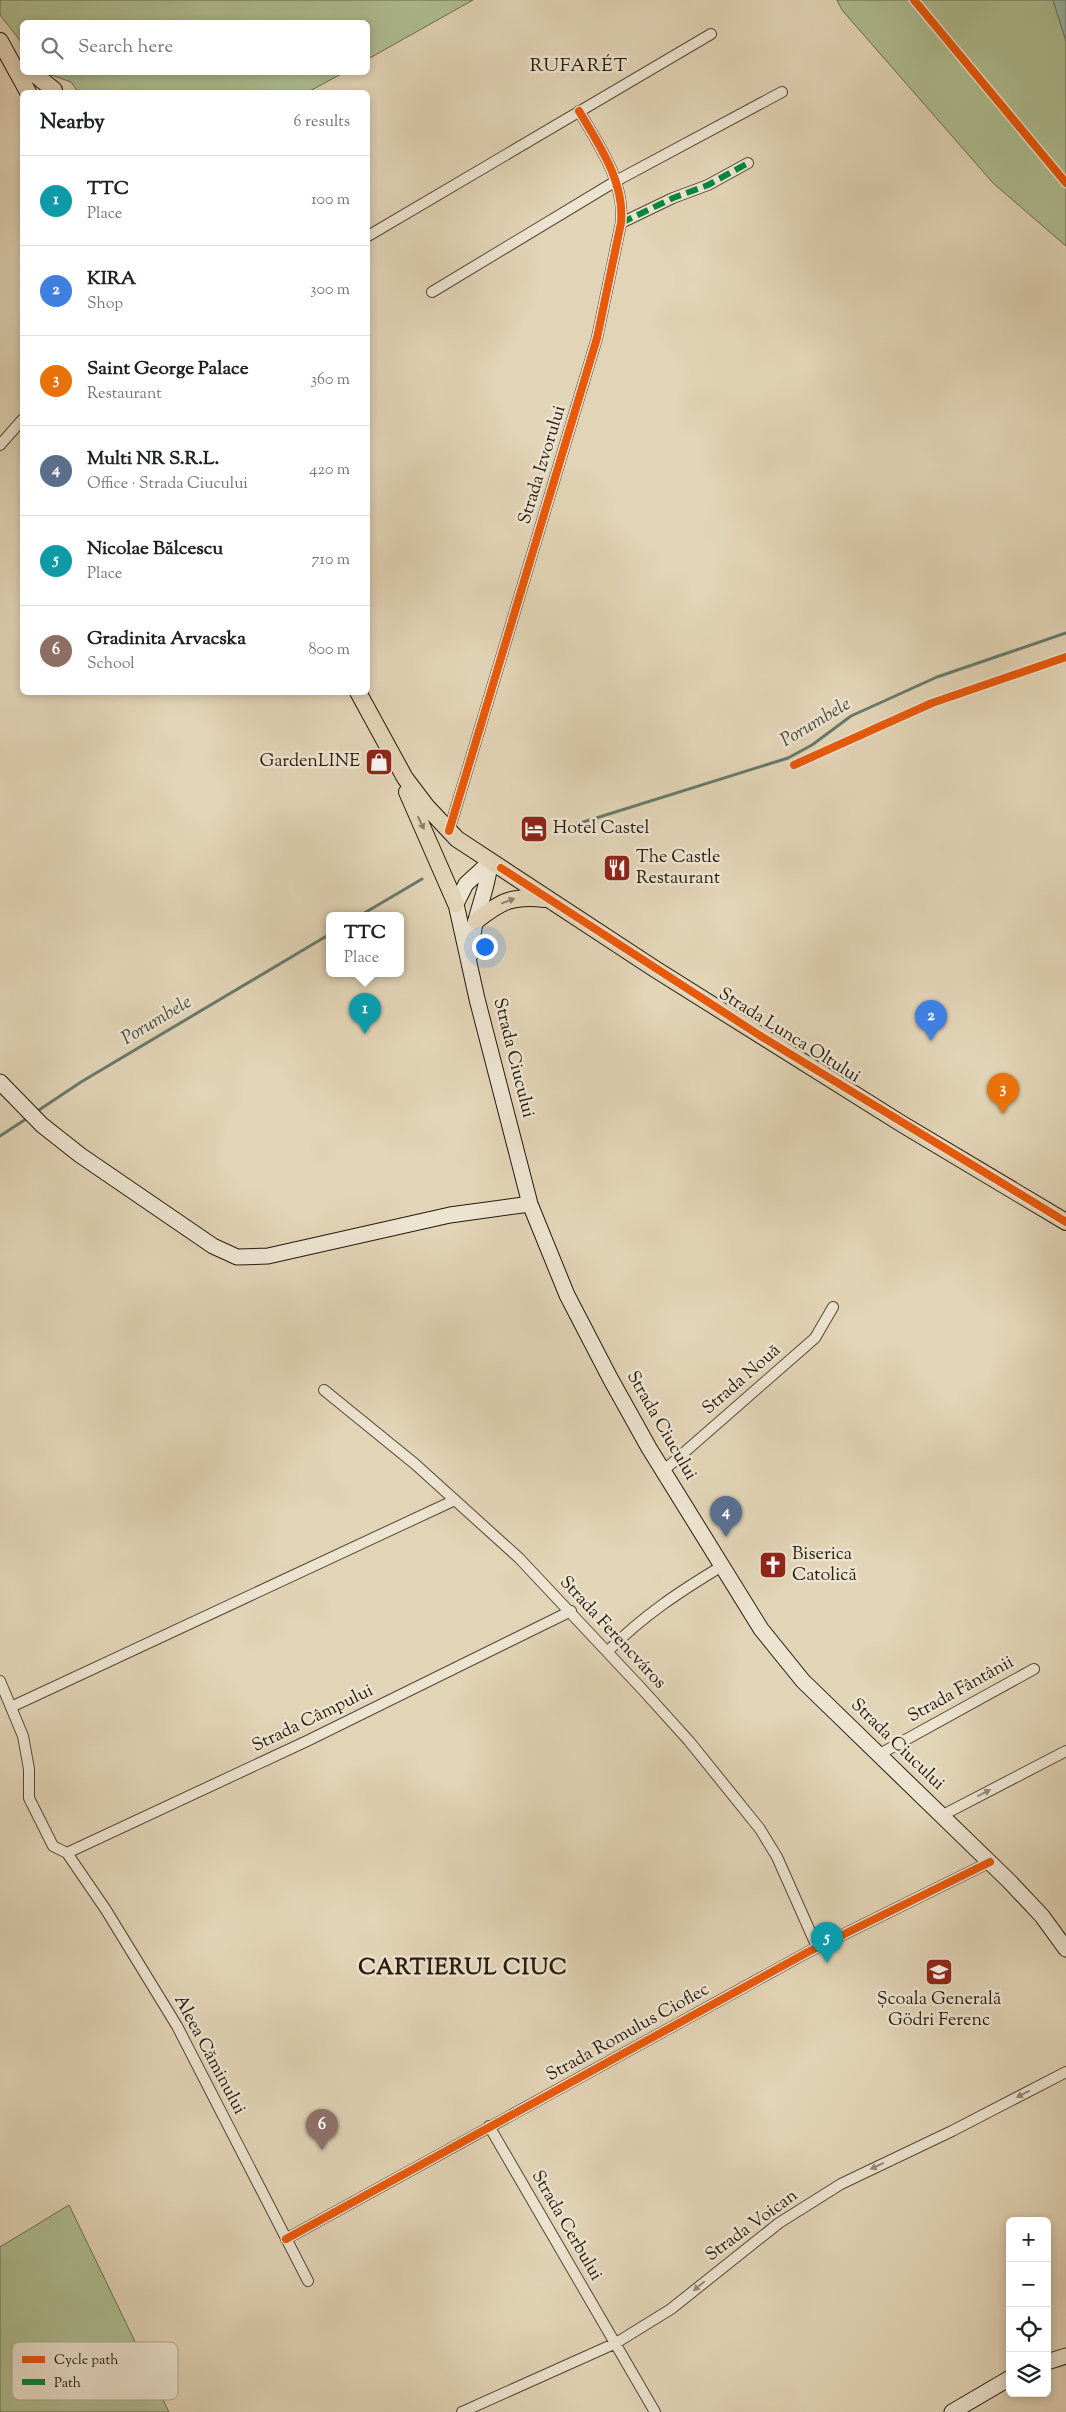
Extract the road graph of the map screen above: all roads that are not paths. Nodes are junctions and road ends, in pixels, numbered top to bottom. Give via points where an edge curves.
1 (711, 34) dead end
2 (4, 46) edge
3 (20, 62) edge
4 (35, 75) edge
5 (27, 90) edge
6 (52, 90) edge
7 (782, 92) dead end
8 (579, 111) junction
9 (748, 163) dead end
10 (616, 181) junction
11 (621, 223) junction
12 (370, 235) edge
13 (432, 292) dead end
14 (20, 422) edge
15 (0, 445) edge
16 (360, 695) edge
17 (405, 778) junction
18 (449, 831) junction
19 (490, 862) junction
20 (546, 899) junction
21 (456, 904) junction
22 (476, 921) junction
23 (473, 981) junction
24 (0, 1082) edge
25 (530, 1204) junction
26 (1066, 1222) edge
27 (833, 1307) dead end
28 (324, 1390) dead end
29 (663, 1471) junction
30 (455, 1500) junction
31 (722, 1566) junction
32 (571, 1611) junction
33 (608, 1651) junction
34 (1034, 1669) dead end
35 (0, 1681) edge
36 (11, 1707) junction
37 (1066, 1751) edge
38 (878, 1755) junction
39 (941, 1816) junction
40 (67, 1853) junction
41 (990, 1862) junction
42 (817, 1946) junction
43 (1066, 1949) edge
44 (1066, 2072) edge
45 (489, 2126) junction
46 (286, 2239) junction
47 (308, 2281) dead end
48 (616, 2343) junction
49 (1066, 2356) edge
50 (1051, 2361) edge
51 (1006, 2380) edge
52 (462, 2412) edge
53 (655, 2412) edge
54 (952, 2412) edge

1 - 8 street
2 - 3 main road
2 - 5 main road
4 - 6 main road
7 - 10 street
8 - 10 street, Strada Izvorului
8 - 12 street
9 - 11 street via 708,186 673,198
10 - 11 street, Strada Izvorului
10 - 13 street
11 - 18 street, Strada Izvorului via 599,331
14 - 15 street
16 - 17 main road
17 - 18 main road, Strada Lunca Oltului
17 -> 21 main road via 408,795
18 - 19 main road, Strada Lunca Oltului
19 - 20 main road, Strada Lunca Oltului
19 - 21 main road via 466,884
19 - 22 main road
22 -> 20 main road via 514,898
20 - 26 main road, Strada Lunca Oltului via 768,1040
21 - 23 main road
22 - 23 main road via 472,944
23 - 25 main road, Strada Ciucului
24 - 25 main road via 42,1125 80,1155 213,1246 238,1257 268,1256 450,1215
25 - 29 main road, Strada Ciucului via 567,1295
27 - 29 street, Strada Nouă via 815,1338
28 - 30 street, Strada Ferencváros
29 - 31 main road, Strada Ciucului
30 - 32 street, Strada Ferencváros via 524,1562
30 - 36 street
31 - 33 street via 646,1615
31 - 38 main road, Strada Ciucului via 779,1654 834,1714
32 - 33 street, Strada Ferencváros
32 - 40 street, Strada Câmpului via 308,1741
33 - 42 street, Strada Ferencváros via 689,1741 760,1829 777,1856
34 - 38 street, Strada Fântânii
35 - 36 street, Aleea Căminului
36 - 40 street, Aleea Căminului via 23,1736 29,1769 29,1798 53,1846
39 -> 37 street
38 - 39 main road, Strada Ciucului
39 - 41 main road, Strada Ciucului
40 - 46 street, Aleea Căminului via 177,2026
41 - 42 street, Strada Romulus Cioflec
41 - 43 main road, Strada Ciucului via 1042,1916
42 - 45 street, Strada Romulus Cioflec
44 -> 48 street, Strada Voican via 841,2184 779,2223 671,2309
45 - 46 street, Strada Romulus Cioflec
45 - 48 street, Strada Cerbului
46 - 47 street, Aleea Căminului
48 - 52 street, Strada Voican
48 - 53 street, Strada Cerbului
49 - 50 main road
51 - 54 main road

